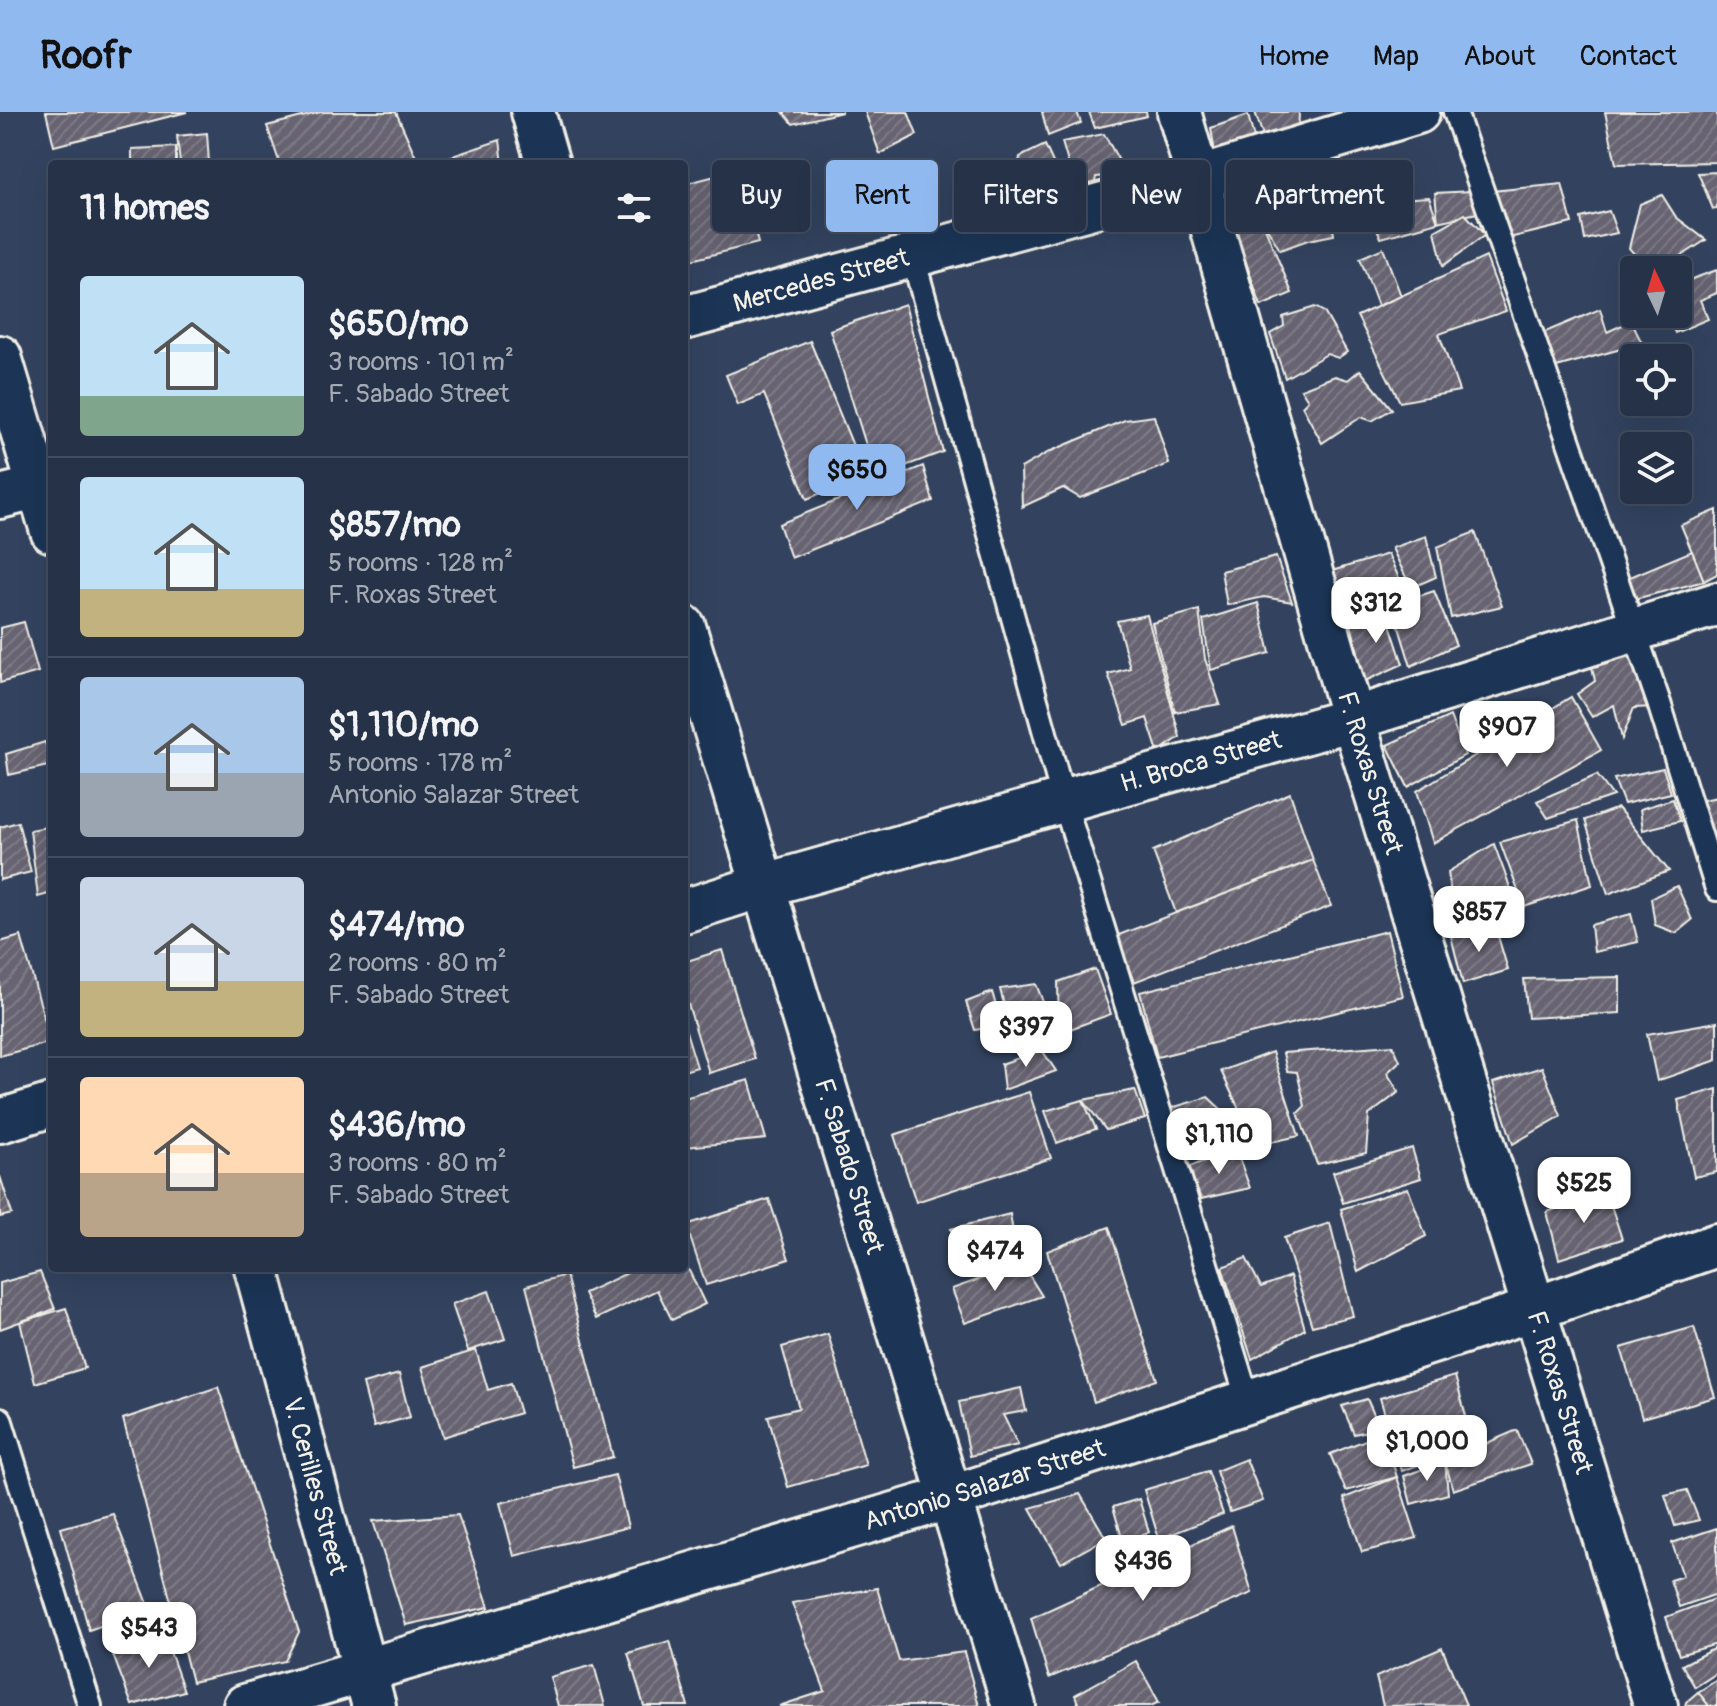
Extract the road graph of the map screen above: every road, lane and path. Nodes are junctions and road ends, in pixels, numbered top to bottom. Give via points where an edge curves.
1 (533, 112) edge
2 (1179, 112) edge
3 (1418, 112) edge
4 (1455, 112) edge
5 (547, 160) edge
6 (1194, 160) edge
7 (1210, 175) edge
8 (1102, 204) edge
9 (1210, 217) edge
10 (912, 254) junction
11 (688, 317) edge
12 (0, 357) edge
13 (46, 486) edge
14 (0, 497) edge
15 (1717, 604) edge
16 (1635, 631) junction
17 (688, 640) edge
18 (1353, 719) junction
19 (1064, 801) junction
20 (762, 886) junction
21 (1717, 889) edge
22 (688, 910) edge
23 (48, 1106) edge
24 (0, 1121) edge
25 (1717, 1245) edge
26 (257, 1272) edge
27 (1534, 1309) junction
28 (1248, 1401) junction
29 (0, 1419) edge
30 (952, 1497) junction
31 (369, 1688) edge
32 (90, 1706) edge
33 (245, 1706) edge
34 (1014, 1706) edge
35 (1656, 1706) edge

1 - 5 street
2 - 6 street, F. Roxas Street
3 - 7 street, Mercedes Street
4 - 16 lane
8 - 10 street, Mercedes Street
9 - 18 street, F. Roxas Street
10 - 11 street, Mercedes Street
10 - 19 lane
12 - 13 street
13 - 14 street
15 - 16 street, H. Broca Street
16 - 18 street, H. Broca Street
16 - 21 lane
17 - 20 street, F. Sabado Street
18 - 19 street, H. Broca Street
18 - 27 street, F. Roxas Street
19 - 20 street, H. Broca Street
19 - 28 lane
20 - 22 street, H. Broca Street
20 - 30 street, F. Sabado Street
23 - 24 street
25 - 27 street, Antonio Salazar Street
26 - 31 street, V. Cerilles Street
27 - 28 street, Antonio Salazar Street
27 - 35 street, F. Roxas Street
28 - 30 street, Antonio Salazar Street
29 - 32 lane
30 - 31 street, Antonio Salazar Street
30 - 34 street, F. Sabado Street
31 - 33 street, Antonio Salazar Street

